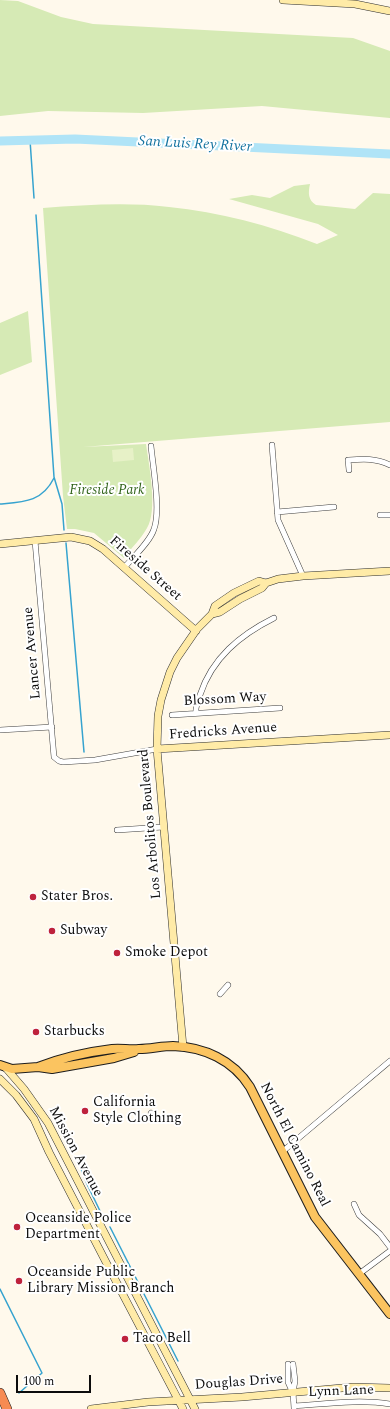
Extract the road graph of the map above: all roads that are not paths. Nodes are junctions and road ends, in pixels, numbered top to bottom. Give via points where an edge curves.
1 (283, 0) edge
2 (370, 4) edge
3 (390, 11) edge
4 (272, 445) dead end
5 (151, 446) dead end
6 (390, 465) edge
7 (349, 470) dead end
8 (334, 507) dead end
9 (277, 512) junction
10 (390, 515) edge
11 (380, 516) dead end
12 (35, 541) junction
13 (0, 544) edge
14 (124, 568) junction
15 (390, 571) edge
16 (303, 576) junction
17 (274, 618) dead end
18 (196, 631) junction
19 (280, 708) dead end
20 (196, 713) junction
21 (172, 715) dead end
22 (52, 726) junction
23 (0, 730) edge
24 (390, 735) edge
25 (157, 749) junction
26 (59, 761) joint
27 (164, 827) junction
28 (116, 830) dead end
29 (228, 984) dead end
30 (220, 994) dead end
31 (183, 1047) junction
32 (126, 1049) junction
33 (141, 1049) junction
34 (91, 1054) junction
35 (390, 1061) edge
36 (92, 1062) junction
37 (1, 1066) edge
38 (38, 1067) junction
39 (57, 1068) junction
40 (0, 1079) edge
41 (282, 1152) junction
42 (354, 1204) dead end
43 (390, 1247) edge
44 (390, 1251) edge
45 (359, 1274) junction
46 (390, 1314) edge
47 (290, 1364) dead end
48 (390, 1388) edge
49 (292, 1392) junction
50 (0, 1393) edge
51 (179, 1400) junction
52 (191, 1400) junction
53 (390, 1404) edge
54 (294, 1408) edge
55 (7, 1409) edge
56 (91, 1409) edge
57 (183, 1409) edge
58 (195, 1409) edge

1 - 2 street
2 - 3 street
4 - 9 street
5 - 14 street via 157,511 154,529 150,538
6 - 7 street via 371,459 348,460
8 - 9 street
9 - 16 street
10 - 11 street
12 - 13 street, Fireside Street
12 - 14 street, Fireside Street via 71,537 90,541
12 - 22 street, Lancer Avenue
14 - 18 street, Fireside Street
15 - 16 street, Los Arbolitos Boulevard
16 - 18 street, Los Arbolitos Boulevard via 266,583 262,588 212,614
17 - 20 street via 253,629 223,653 203,684 195,708
18 - 25 street, Los Arbolitos Boulevard via 170,672 158,715
19 - 20 street, Blossom Way
20 - 21 street, Blossom Way
22 - 23 street
22 - 26 street, Lancer Avenue via 54,757
24 - 25 street, Fredricks Avenue
25 - 26 street, Fredricks Avenue via 95,760
25 - 27 street, Los Arbolitos Boulevard
27 - 28 street
27 - 31 street, Los Arbolitos Boulevard
29 - 30 street
31 - 33 main road, North El Camino Real
31 - 41 main road, North El Camino Real via 207,1052 228,1062 246,1080
32 - 33 main road, North El Camino Real
32 - 34 main road, North El Camino Real
32 - 36 main road
33 - 36 main road, North El Camino Real
34 - 38 main road, North El Camino Real via 59,1059
34 - 39 main road
35 - 41 street
36 - 39 main road, North El Camino Real
37 - 38 main road, North El Camino Real via 18,1069
37 - 52 street, Mission Avenue via 24,1089 48,1123
38 - 39 main road, North El Camino Real
40 - 51 street, Mission Avenue via 34,1119
41 - 45 main road, North El Camino Real via 315,1217
42 - 43 street via 359,1215
44 - 45 street
45 - 46 main road, North El Camino Real
47 - 49 street via 288,1382
48 - 49 street, Douglas Drive via 353,1387
49 - 52 street, Douglas Drive
49 - 54 street
50 - 55 highway
51 - 52 street, Douglas Drive
51 - 56 street, Douglas Drive
51 - 57 street, Mission Avenue
52 - 58 street, Mission Avenue
53 - 54 street, Lynn Lane via 353,1402

